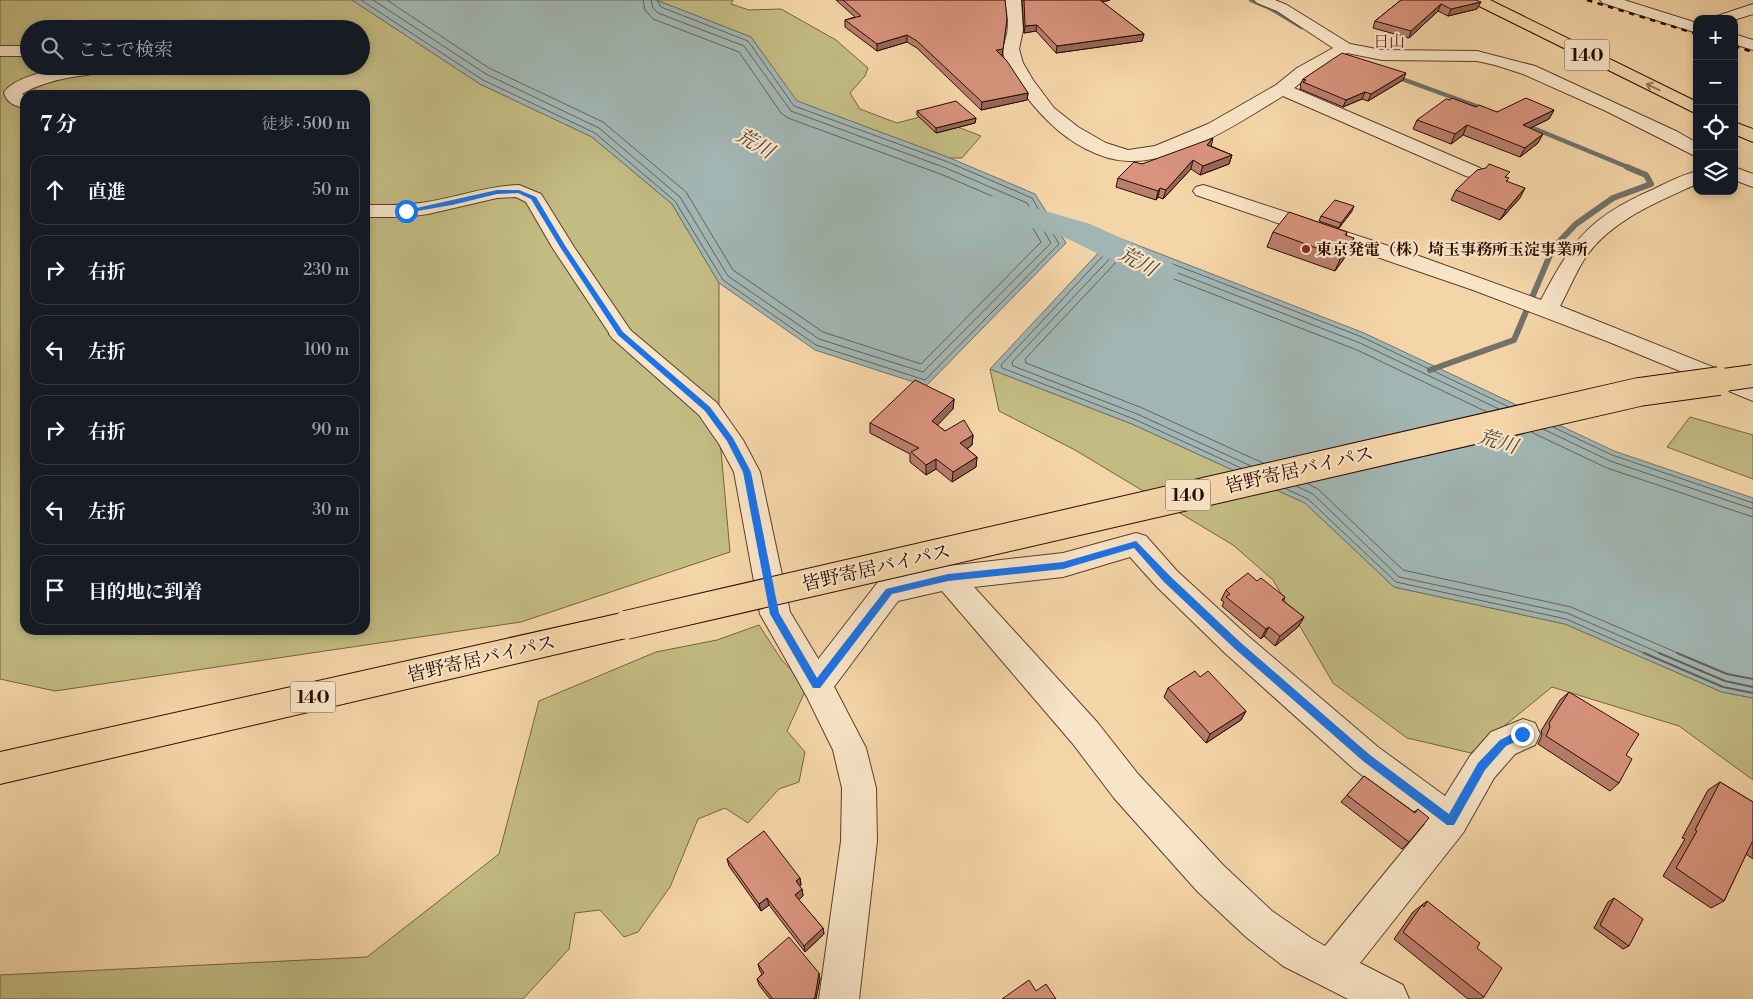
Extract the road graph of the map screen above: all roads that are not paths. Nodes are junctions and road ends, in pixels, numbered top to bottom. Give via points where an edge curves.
1 (1013, 0) edge
2 (1262, 0) edge
3 (1478, 0) edge
4 (1503, 0) edge
5 (1608, 0) edge
6 (1753, 9) edge
7 (1735, 15) edge
8 (1693, 26) edge
9 (1738, 40) edge
10 (1753, 45) edge
11 (1345, 48) junction
12 (0, 51) edge
13 (20, 51) edge
14 (50, 75) edge
15 (1282, 89) junction
16 (1693, 91) edge
17 (20, 101) edge
18 (1693, 107) edge
19 (1738, 114) edge
20 (1753, 121) edge
21 (1738, 129) edge
22 (1753, 136) edge
23 (1695, 150) edge
24 (1473, 172) edge
25 (1738, 175) edge
26 (1693, 179) edge
27 (1753, 181) edge
28 (1203, 191) dead end
29 (370, 211) edge
30 (1547, 310) junction
31 (1753, 376) edge
32 (1753, 392) edge
33 (948, 578) junction
34 (817, 686) junction
35 (1522, 734) dead end
36 (0, 768) edge
37 (1450, 821) junction
38 (1332, 968) junction
39 (839, 999) edge
40 (1389, 999) edge

1 - 15 street via 1015,36 1011,48 1023,76 1050,115 1087,142 1109,150 1128,156 1140,155 1178,144 1201,135
2 - 11 street via 1282,8
18 -> 3 highway, 140
4 - 16 highway, 140
5 - 8 street
6 - 7 street
9 - 10 street
11 - 15 street via 1303,72
11 - 23 street via 1382,55 1456,55 1499,60 1612,107
12 - 13 street
14 - 17 street via 13,92 14,98
15 - 24 street
19 - 20 highway
21 - 22 highway
25 - 27 street
26 - 30 street via 1621,211 1603,226 1580,249
28 - 30 street via 1392,253
29 - 34 street via 428,208 497,192 519,191 534,198 621,334 708,409 730,440 747,472 775,614
30 - 32 street via 1633,341
31 - 36 highway, 皆野寄居バイパス / 140, bridge via 1621,396
33 - 34 street via 889,591
33 - 37 street via 1063,566 1136,544 1237,645 1366,758
33 - 38 street via 1085,733 1126,786 1210,878 1259,924 1297,952
34 - 39 street via 849,748 859,788 859,841
35 - 37 street via 1503,743 1482,767
37 - 38 street
38 - 40 street

